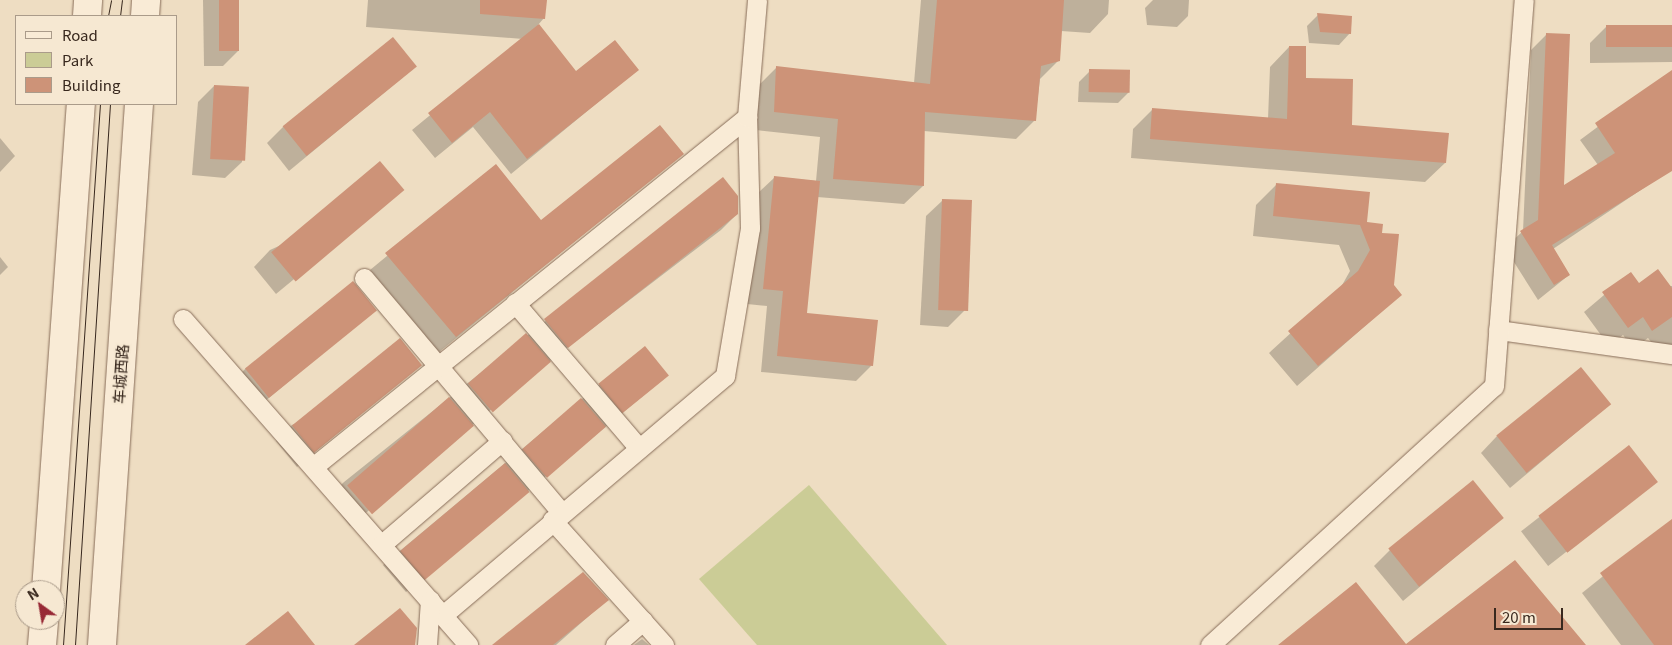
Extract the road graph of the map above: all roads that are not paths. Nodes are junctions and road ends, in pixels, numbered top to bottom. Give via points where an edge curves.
1 (88, 0) edge
2 (146, 0) edge
3 (757, 0) edge
4 (1524, 0) edge
5 (87, 15) edge
6 (145, 15) edge
7 (81, 105) edge
8 (139, 105) edge
9 (747, 117) junction
10 (364, 278) dead end
11 (515, 302) junction
12 (183, 319) dead end
13 (1498, 330) junction
14 (1672, 354) edge
15 (437, 365) junction
16 (502, 441) junction
17 (639, 448) junction
18 (313, 467) junction
19 (556, 516) junction
20 (381, 545) junction
21 (47, 580) edge
22 (430, 600) junction
23 (443, 615) junction
24 (643, 622) junction
25 (43, 630) edge
26 (1213, 644) edge
27 (42, 645) edge
28 (102, 645) edge
29 (427, 645) edge
30 (468, 645) edge
31 (615, 645) edge
32 (664, 645) edge

1 - 5 main road
2 - 6 main road
3 - 9 street
4 - 13 street
7 - 21 main road
8 - 28 main road, 车城西路
9 - 11 street
9 - 17 street via 750,228 725,376
10 - 15 street
11 - 15 street
11 - 17 street
12 - 18 street
13 - 14 street
13 - 26 street via 1494,386
15 - 16 street
15 - 18 street
16 - 19 street
16 - 20 street
17 - 19 street
18 - 20 street
19 - 23 street
19 - 24 street
20 - 22 street
22 - 23 street
22 - 29 street
23 - 30 street
24 - 31 street
24 - 32 street
25 - 27 main road

